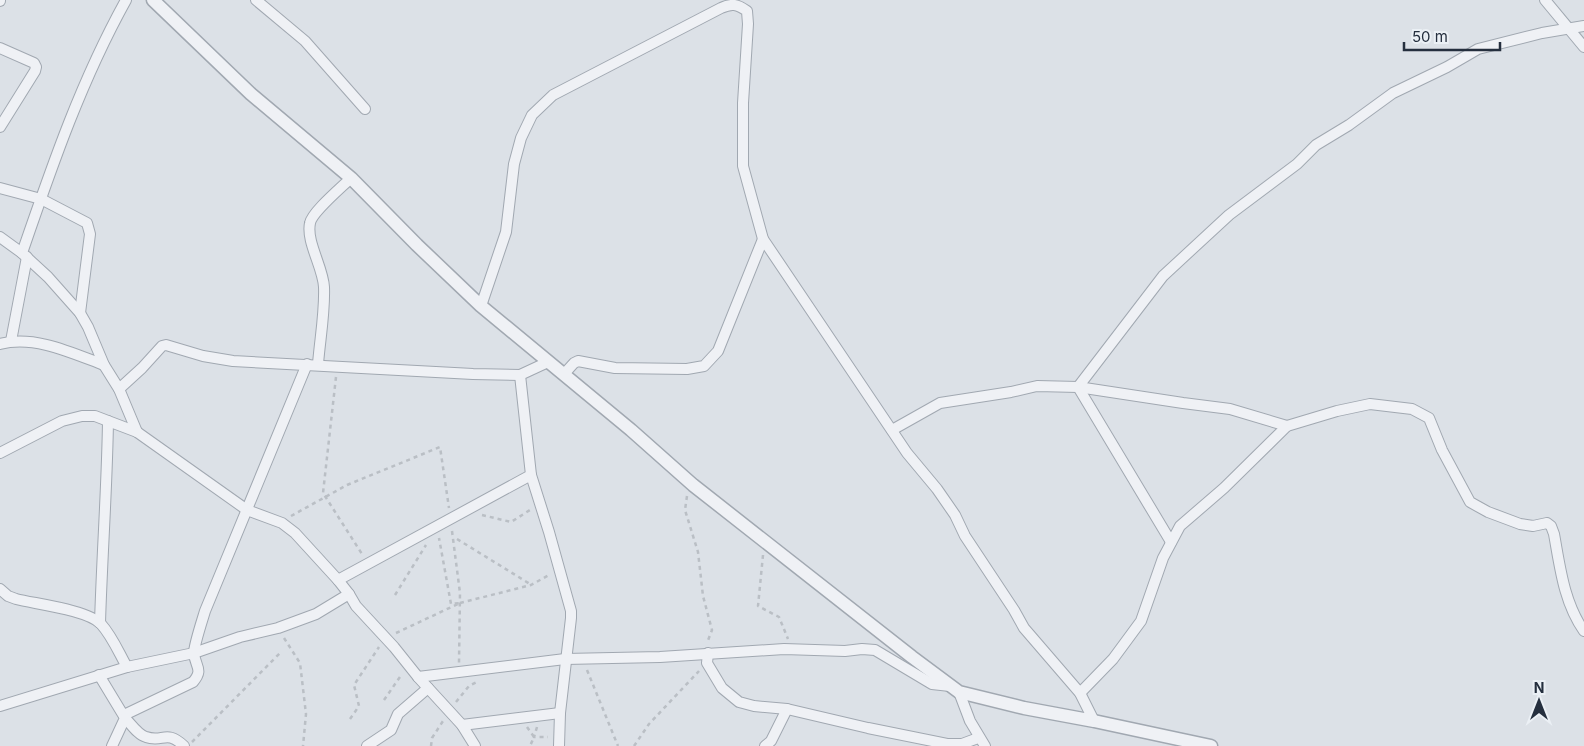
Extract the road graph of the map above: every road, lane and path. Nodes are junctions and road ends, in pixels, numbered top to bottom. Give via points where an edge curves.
1 (126, 0) edge
2 (153, 0) edge
3 (256, 0) edge
4 (1544, 0) edge
5 (1584, 26) edge
6 (1568, 28) junction
7 (1584, 47) edge
8 (0, 48) edge
9 (365, 109) dead end
10 (0, 127) edge
11 (351, 178) junction
12 (0, 188) edge
13 (41, 199) junction
14 (0, 237) edge
15 (763, 239) junction
16 (25, 255) junction
17 (481, 306) junction
18 (80, 313) junction
19 (11, 341) junction
20 (0, 344) edge
21 (548, 362) junction
22 (104, 364) junction
23 (312, 364) junction
24 (336, 372) dead end
25 (564, 374) junction
26 (520, 375) junction
27 (1078, 387) junction
28 (119, 389) junction
29 (108, 421) junction
30 (1286, 426) junction
31 (892, 430) junction
32 (137, 432) junction
33 (440, 447) dead end
34 (0, 453) edge
35 (531, 475) junction
36 (689, 482) junction
37 (540, 503) junction
38 (247, 510) junction
39 (466, 512) junction
40 (285, 520) dead end
41 (437, 527) junction
42 (457, 538) dead end
43 (764, 541) junction
44 (1172, 542) junction
45 (368, 564) junction
46 (559, 569) junction
47 (338, 580) junction
48 (531, 584) junction
49 (0, 590) edge
50 (460, 593) dead end
51 (349, 594) junction
52 (395, 595) dead end
53 (460, 602) junction
54 (100, 623) junction
55 (278, 628) junction
56 (1584, 631) edge
57 (385, 638) junction
58 (792, 649) junction
59 (281, 652) dead end
60 (194, 653) junction
61 (707, 656) junction
62 (583, 659) junction
63 (565, 660) junction
64 (408, 665) junction
65 (127, 667) junction
66 (458, 672) junction
67 (99, 675) junction
68 (418, 677) junction
69 (478, 682) dead end
70 (428, 688) junction
71 (955, 689) junction
72 (1080, 693) junction
73 (384, 700) dead end
74 (0, 706) edge
75 (787, 709) junction
76 (449, 711) junction
77 (560, 713) junction
78 (124, 716) junction
79 (520, 718) junction
80 (350, 719) dead end
81 (1094, 721) junction
82 (462, 725) junction
83 (982, 742) edge
84 (188, 744) edge
85 (112, 746) edge
86 (303, 746) edge
87 (368, 746) edge
88 (431, 746) edge
89 (476, 746) edge
90 (530, 746) edge
91 (559, 746) edge
92 (618, 746) edge
93 (634, 746) edge
94 (765, 746) edge
95 (1211, 746) edge

1 - 13 street via 82,89
2 - 11 street via 251,94
3 - 9 street via 305,41
4 - 6 street
5 - 6 street
6 - 7 street
6 - 27 street via 1478,49 1393,93 1316,145 1297,164 1229,215 1163,276
8 - 10 street via 34,62 36,67
11 - 17 street
11 - 23 street via 319,209 310,223 310,238 324,287
12 - 13 street
13 - 16 street
13 - 18 street via 70,213 89,227
14 - 16 street
15 - 17 street via 743,166 747,11 730,4 552,95 532,115 514,164 506,232
15 - 25 street via 718,352 704,366 687,369 615,368 578,361
15 - 31 street
16 - 18 street
16 - 19 street
17 - 21 street
18 - 22 street
19 - 20 street
19 - 22 street via 58,347
21 - 25 street
21 - 26 street
22 - 28 street
23 - 26 street
23 - 28 street via 233,361 166,345
23 - 38 street
24 - 45 path via 323,493
25 - 36 street
26 - 35 street
27 - 30 street via 1230,409
27 - 31 street via 1037,386 940,403
27 - 44 street
28 - 32 street
29 - 32 street
29 - 34 street via 82,416 62,421
29 - 54 street
30 - 44 street via 1224,488 1180,526
30 - 56 street via 1370,404 1412,409 1429,418 1470,502 1520,524 1547,523 1551,526 1568,600
31 - 72 street via 955,515 1024,628
32 - 38 street
33 - 40 path via 347,485
35 - 37 street
35 - 39 street
36 - 43 street
36 - 61 path via 685,510 698,552 703,596 712,630
37 - 39 path via 511,522
37 - 46 street
38 - 47 street via 282,523
38 - 60 street via 204,611
39 - 41 street
41 - 45 street
41 - 52 path
41 - 53 path via 451,604
42 - 48 path
43 - 58 path via 758,606 779,617
43 - 71 street
44 - 72 street via 1141,621 1113,659
45 - 47 street
46 - 48 path
46 - 63 street via 571,618
47 - 51 street
48 - 53 path
49 - 54 street via 16,599 71,611
50 - 53 path
51 - 55 street via 316,614
51 - 57 street
53 - 57 path
53 - 66 path
54 - 65 street
55 - 60 street via 240,636
55 - 86 path via 300,663 306,714
57 - 64 street
57 - 80 path via 354,685 359,706
58 - 61 street
58 - 71 street via 874,650 932,684
59 - 84 path
60 - 65 street
60 - 78 street via 199,669 192,682
61 - 62 street
61 - 75 street via 722,688 739,702
61 - 93 path
62 - 63 street
62 - 92 path
63 - 66 street
63 - 77 street
64 - 68 street
64 - 73 path
65 - 67 street
66 - 68 street
67 - 74 street
67 - 78 street
68 - 70 street
69 - 76 path via 469,686
70 - 76 street
70 - 87 street via 398,714 391,730
71 - 81 street via 1024,708
71 - 83 street
72 - 81 street
75 - 83 street via 947,744
75 - 94 street via 771,741
76 - 82 street
76 - 88 path via 432,738
77 - 79 street
77 - 91 street
78 - 84 street via 140,735 172,737
78 - 85 street
79 - 82 street
79 - 90 path via 534,737
81 - 95 street
82 - 89 street

